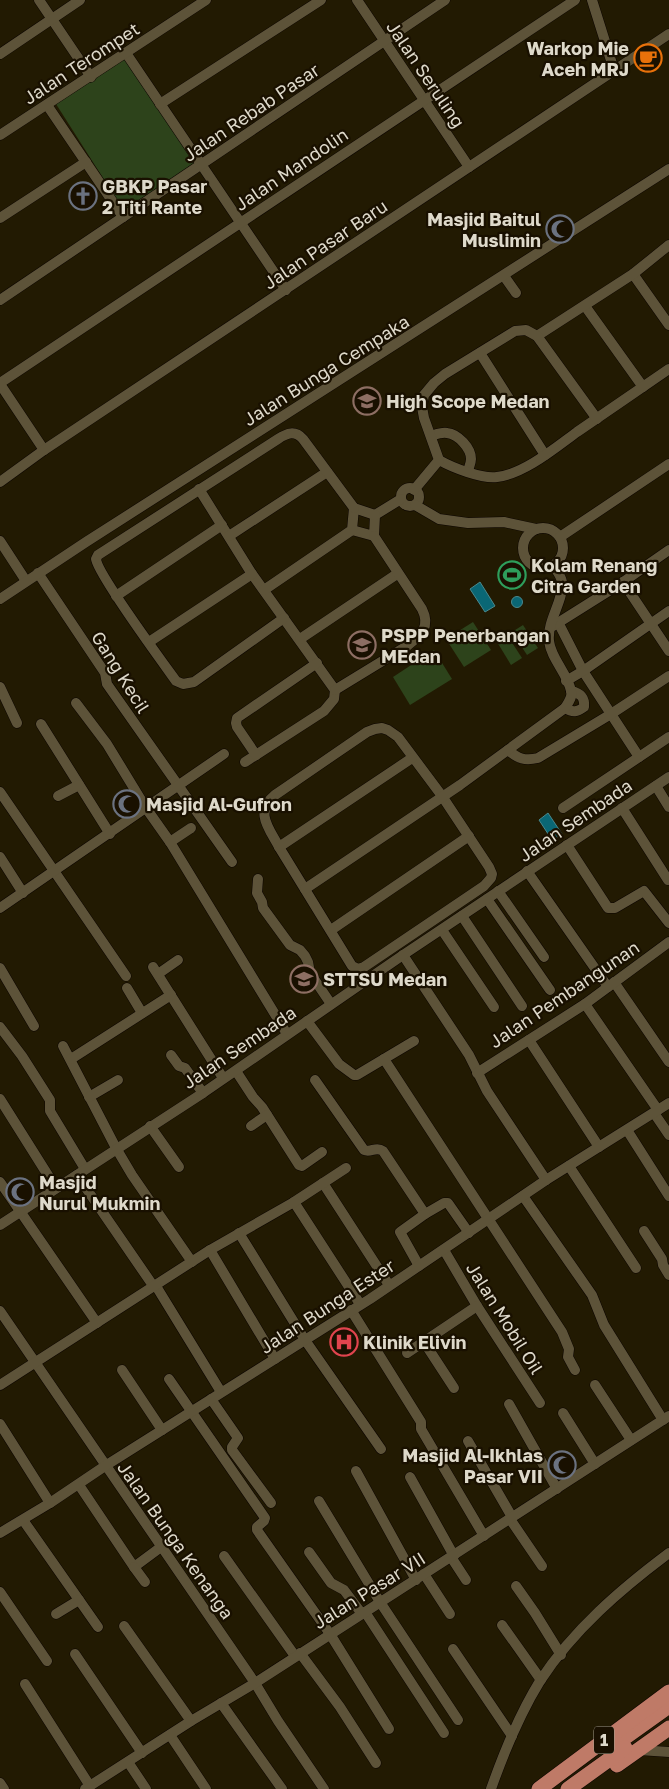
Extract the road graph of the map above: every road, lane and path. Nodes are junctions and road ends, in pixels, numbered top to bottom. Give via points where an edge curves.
1 (39, 0) edge
2 (80, 0) edge
3 (206, 0) edge
4 (321, 0) edge
5 (357, 0) edge
6 (575, 0) edge
7 (592, 0) edge
8 (442, 1) edge
9 (51, 19) junction
10 (669, 34) edge
11 (385, 42) junction
12 (126, 53) junction
13 (0, 54) edge
14 (614, 70) junction
15 (91, 77) junction
16 (424, 100) junction
17 (160, 104) junction
18 (47, 105) junction
19 (0, 136) edge
20 (86, 162) junction
21 (201, 165) junction
22 (469, 167) junction
23 (669, 169) edge
24 (123, 217) junction
25 (0, 218) edge
26 (240, 222) junction
27 (669, 245) edge
28 (633, 274) junction
29 (504, 276) junction
30 (286, 290) junction
31 (516, 293) dead end
32 (0, 300) edge
33 (585, 306) junction
34 (669, 325) edge
35 (537, 336) junction
36 (480, 354) junction
37 (669, 369) edge
38 (0, 384) edge
39 (642, 387) junction
40 (597, 419) junction
41 (431, 436) junction
42 (44, 450) junction
43 (544, 455) junction
44 (439, 460) junction
45 (669, 464) edge
46 (468, 471) junction
47 (327, 472) junction
48 (0, 482) edge
49 (199, 488) junction
50 (414, 490) junction
51 (401, 500) junction
52 (415, 504) junction
53 (354, 508) junction
54 (375, 515) junction
55 (222, 525) junction
56 (536, 529) junction
57 (352, 530) junction
58 (229, 536) junction
59 (374, 536) junction
60 (560, 537) junction
61 (0, 541) edge
62 (669, 550) edge
63 (552, 565) junction
64 (38, 574) junction
65 (252, 574) junction
66 (397, 574) junction
67 (26, 581) junction
68 (623, 582) junction
69 (264, 590) junction
70 (116, 596) junction
71 (0, 599) edge
72 (669, 611) edge
73 (284, 618) junction
74 (651, 624) junction
75 (554, 626) junction
76 (300, 639) junction
77 (150, 642) junction
78 (669, 651) edge
79 (317, 663) junction
80 (583, 671) junction
81 (669, 676) edge
82 (566, 681) junction
83 (0, 687) edge
84 (335, 690) junction
85 (571, 690) junction
86 (76, 703) dead end
87 (565, 708) junction
88 (612, 714) junction
89 (17, 723) dead end
90 (41, 724) dead end
91 (669, 737) edge
92 (508, 750) junction
93 (224, 754) dead end
94 (256, 755) junction
95 (639, 757) junction
96 (412, 758) junction
97 (244, 762) dead end
98 (669, 777) edge
99 (79, 785) junction
100 (656, 786) junction
101 (177, 787) junction
102 (0, 792) edge
103 (58, 796) dead end
104 (442, 796) junction
105 (669, 807) edge
106 (146, 808) junction
107 (563, 808) dead end
108 (622, 808) junction
109 (191, 828) dead end
110 (110, 834) junction
111 (470, 836) junction
112 (170, 842) junction
113 (567, 844) junction
114 (279, 847) junction
115 (0, 857) edge
116 (232, 862) dead end
117 (54, 871) junction
118 (527, 871) junction
119 (258, 879) dead end
120 (668, 880) edge
121 (306, 889) junction
122 (498, 891) junction
123 (23, 893) junction
124 (487, 899) junction
125 (0, 908) edge
126 (462, 916) junction
127 (669, 923) edge
128 (331, 930) junction
129 (442, 930) junction
130 (669, 942) edge
131 (403, 955) junction
132 (544, 957) dead end
133 (178, 960) dead end
134 (0, 968) edge
135 (126, 976) dead end
136 (611, 984) junction
137 (127, 988) dead end
138 (550, 990) dead end
139 (171, 996) junction
140 (331, 1004) junction
141 (585, 1004) junction
142 (522, 1006) dead end
143 (494, 1007) dead end
144 (142, 1013) junction
145 (307, 1021) junction
146 (34, 1026) dead end
147 (0, 1027) edge
148 (287, 1034) junction
149 (529, 1040) junction
150 (414, 1041) dead end
151 (63, 1046) dead end
152 (171, 1055) dead end
153 (70, 1059) junction
154 (384, 1059) junction
155 (669, 1062) edge
156 (236, 1071) junction
157 (477, 1073) junction
158 (223, 1078) junction
159 (118, 1080) dead end
160 (315, 1080) dead end
161 (203, 1093) junction
162 (90, 1097) junction
163 (0, 1099) edge
164 (669, 1103) edge
165 (656, 1111) junction
166 (267, 1114) junction
167 (150, 1126) junction
168 (251, 1126) dead end
169 (627, 1130) junction
170 (669, 1135) edge
171 (116, 1148) junction
172 (599, 1148) junction
173 (322, 1152) dead end
174 (569, 1166) junction
175 (179, 1167) dead end
176 (346, 1168) dead end
177 (81, 1172) junction
178 (546, 1180) junction
179 (0, 1182) edge
180 (323, 1183) junction
181 (56, 1188) junction
182 (522, 1196) junction
183 (669, 1196) edge
184 (294, 1202) junction
185 (20, 1212) junction
186 (425, 1214) junction
187 (489, 1218) junction
188 (0, 1225) edge
189 (644, 1231) dead end
190 (239, 1233) junction
191 (469, 1233) junction
192 (210, 1250) junction
193 (444, 1250) junction
194 (192, 1262) junction
195 (419, 1266) junction
196 (636, 1268) dead end
197 (669, 1275) edge
198 (389, 1285) junction
199 (155, 1286) junction
200 (360, 1304) junction
201 (476, 1306) junction
202 (351, 1310) junction
203 (0, 1311) edge
204 (97, 1322) junction
205 (305, 1340) junction
206 (424, 1342) junction
207 (407, 1353) dead end
208 (275, 1359) junction
209 (34, 1362) junction
210 (122, 1370) dead end
211 (575, 1370) dead end
212 (169, 1379) dead end
213 (595, 1384) dead end
214 (0, 1385) edge
215 (454, 1388) dead end
216 (222, 1392) junction
217 (211, 1398) junction
218 (540, 1403) dead end
219 (509, 1404) dead end
220 (191, 1412) junction
221 (563, 1412) dead end
222 (666, 1418) edge
223 (0, 1424) edge
224 (162, 1430) junction
225 (631, 1440) junction
226 (468, 1441) dead end
227 (381, 1448) dead end
228 (595, 1464) junction
229 (105, 1466) junction
230 (356, 1471) dead end
231 (410, 1476) dead end
232 (79, 1485) junction
233 (557, 1489) junction
234 (319, 1501) dead end
235 (50, 1503) junction
236 (271, 1504) dead end
237 (511, 1518) junction
238 (23, 1520) junction
239 (0, 1533) edge
240 (484, 1536) junction
241 (161, 1547) junction
242 (309, 1552) dead end
243 (669, 1553) edge
244 (224, 1556) dead end
245 (453, 1556) junction
246 (542, 1566) dead end
247 (134, 1567) junction
248 (420, 1577) junction
249 (466, 1580) dead end
250 (145, 1582) dead end
251 (516, 1586) dead end
252 (0, 1592) edge
253 (78, 1600) junction
254 (380, 1602) junction
255 (363, 1613) junction
256 (56, 1614) dead end
257 (450, 1614) dead end
258 (502, 1625) dead end
259 (124, 1626) dead end
260 (98, 1627) dead end
261 (330, 1634) junction
262 (452, 1649) dead end
263 (75, 1654) dead end
264 (297, 1654) junction
265 (560, 1655) junction
266 (48, 1660) dead end
267 (541, 1680) junction
268 (255, 1683) junction
269 (25, 1684) dead end
270 (669, 1692) edge
271 (222, 1703) junction
272 (669, 1706) edge
273 (669, 1716) edge
274 (458, 1720) dead end
275 (191, 1721) junction
276 (669, 1728) edge
277 (389, 1729) dead end
278 (444, 1733) dead end
279 (170, 1735) junction
280 (512, 1736) junction
281 (639, 1750) junction
282 (669, 1752) edge
283 (142, 1753) junction
284 (128, 1762) junction
285 (376, 1762) dead end
286 (0, 1783) edge
287 (87, 1788) edge
288 (4, 1789) edge
289 (146, 1789) edge
290 (206, 1789) edge
291 (282, 1789) edge
292 (324, 1789) edge
293 (491, 1789) edge
294 (539, 1789) edge
295 (553, 1789) edge
296 (568, 1789) edge
297 (583, 1789) edge

1 - 9 street
2 - 9 street
3 - 12 street, Jalan Terompet
4 - 17 street
5 - 11 street, Jalan Seruling
6 - 16 street, Jalan Mandolin
7 - 14 street
8 - 11 street, Jalan Rebab Pasar
9 - 13 street
9 - 15 street
10 - 14 street, Jalan Pasar Baru
11 - 16 street, Jalan Seruling
11 - 21 street, Jalan Rebab Pasar
12 - 15 street, Jalan Terompet
12 - 17 street
14 - 22 street, Jalan Pasar Baru
15 - 18 street, Jalan Terompet
16 - 22 street, Jalan Seruling
16 - 26 street, Jalan Mandolin
17 - 21 street
18 - 19 street, Jalan Terompet
18 - 20 street
20 - 24 street
20 - 25 street
21 - 24 street, Jalan Rebab Pasar
21 - 26 street
22 - 30 street, Jalan Pasar Baru
23 - 29 street, Jalan Bunga Cempaka
24 - 32 street, Jalan Rebab Pasar
26 - 30 street
26 - 38 street, Jalan Mandolin
27 - 28 street
28 - 33 street
28 - 34 street
29 - 31 street
29 - 64 street, Jalan Bunga Cempaka
30 - 42 street, Jalan Pasar Baru
33 - 35 street
33 - 39 street
35 - 36 street via 526,330 515,331
35 - 40 street
36 - 41 street via 445,374 424,395 422,407
36 - 43 street
37 - 39 street
38 - 42 street
39 - 40 street
40 - 43 street
41 - 44 street
41 - 46 street via 450,433 460,439 471,457
42 - 48 street, Jalan Pasar Baru
43 - 46 street via 504,476 484,477
44 - 46 street
44 - 50 street
45 - 60 street
47 - 49 street via 304,439 290,433
47 - 53 street
47 - 58 street
49 - 55 street
49 - 70 street via 97,556 97,566
50 - 51 street via 404,490
50 - 52 street via 419,499
51 - 52 street via 408,506
51 - 54 street
52 - 56 street via 439,519 468,523 504,522
53 - 54 street
53 - 57 street
54 - 59 street
55 - 58 street
55 - 70 street
56 - 60 street via 549,529
56 - 63 street via 524,540 525,556 537,567
57 - 59 street
57 - 69 street
58 - 65 street
59 - 66 street
60 - 63 street via 561,556
61 - 67 street
62 - 68 street
63 - 75 street via 562,582
64 - 67 street, Jalan Bunga Cempaka
64 - 101 street, Gang Kecil
65 - 69 street
65 - 77 street
66 - 76 street
66 - 84 street via 422,609 425,628 407,646
67 - 71 street, Jalan Bunga Cempaka
68 - 74 street
68 - 75 street
69 - 73 street
70 - 77 street
72 - 74 street
73 - 76 street
73 - 77 street via 194,682 186,684 176,681
74 - 78 street
74 - 80 street
75 - 80 street
75 - 82 street via 549,643
76 - 79 street
79 - 84 street
79 - 94 street via 237,718 237,727
80 - 82 street
80 - 88 street
81 - 88 street
82 - 85 street
83 - 89 street
84 - 94 street via 334,699 324,711
85 - 87 street
85 - 87 street via 582,696 584,707 578,711
86 - 106 street via 107,744
87 - 92 street
88 - 92 street via 538,758 527,761
88 - 95 street
90 - 99 street
91 - 95 street
92 - 104 street
93 - 101 street
94 - 97 street
95 - 107 street
96 - 104 street
96 - 114 street
96 - 114 street via 388,730 382,728 368,732 267,802 264,816
98 - 100 street, Jalan Sembada
99 - 103 street
99 - 110 street
100 - 105 street
100 - 108 street, Jalan Sembada
101 - 106 street
101 - 116 street, Gang Kecil
102 - 117 street
104 - 111 street
104 - 121 street
106 - 110 street
106 - 112 street
108 - 113 street, Jalan Sembada
108 - 120 street
109 - 112 street
110 - 117 street
111 - 128 street
111 - 128 street via 491,870 491,878 484,886 361,969 352,966
112 - 148 street
113 - 118 street, Jalan Sembada
113 - 127 street via 608,908 611,910 644,891
114 - 121 street
115 - 123 street
117 - 123 street
117 - 135 street
118 - 122 street, Jalan Sembada
118 - 136 street
119 - 140 street via 257,892 263,908 290,945 305,956 310,973
121 - 128 street
122 - 124 street, Jalan Sembada
122 - 132 street
123 - 125 street
124 - 126 street, Jalan Sembada
124 - 138 street
126 - 129 street, Jalan Sembada
126 - 142 street
129 - 131 street, Jalan Sembada
129 - 143 street
130 - 136 street, Jalan Pembangunan
131 - 140 street, Jalan Sembada
131 - 157 street via 469,1055
133 - 139 street via 156,970
134 - 146 street
136 - 141 street, Jalan Pembangunan
136 - 155 street
137 - 144 street
139 - 144 street
139 - 158 street
140 - 145 street, Jalan Sembada
141 - 149 street, Jalan Pembangunan
141 - 165 street
144 - 153 street
145 - 148 street, Jalan Sembada
145 - 154 street via 351,1075 357,1075
147 - 177 street via 50,1100 50,1111
148 - 156 street, Jalan Sembada
149 - 157 street, Jalan Pembangunan
149 - 172 street
150 - 154 street
151 - 153 street
152 - 161 street
153 - 162 street
154 - 187 street
156 - 158 street, Jalan Sembada
156 - 166 street
157 - 178 street
158 - 161 street, Jalan Sembada
159 - 162 street
160 - 186 street via 364,1150 375,1148 383,1151
161 - 167 street, Jalan Sembada
162 - 171 street
163 - 181 street
164 - 165 street, Jalan Bunga Ester
165 - 169 street, Jalan Bunga Ester
165 - 170 street
166 - 168 street
166 - 173 street via 300,1166
167 - 171 street, Jalan Sembada
167 - 175 street
169 - 172 street, Jalan Bunga Ester
169 - 183 street
171 - 177 street, Jalan Sembada
171 - 194 street
172 - 174 street, Jalan Bunga Ester
174 - 178 street, Jalan Bunga Ester
174 - 196 street
176 - 180 street
177 - 181 street, Jalan Sembada
177 - 199 street
178 - 182 street, Jalan Bunga Ester
179 - 185 street
180 - 184 street
180 - 198 street
181 - 185 street, Jalan Sembada
182 - 187 street, Jalan Bunga Ester
182 - 222 street via 592,1295 604,1325
184 - 190 street
184 - 200 street
185 - 188 street, Jalan Sembada
185 - 204 street
186 - 191 street via 448,1203
186 - 195 street via 400,1232
187 - 191 street, Jalan Bunga Ester
187 - 211 street via 562,1332
189 - 197 street
190 - 192 street
190 - 205 street
191 - 193 street, Jalan Bunga Ester
192 - 194 street
192 - 208 street
193 - 195 street, Jalan Bunga Ester
193 - 201 street, Jalan Mobil Oil
194 - 199 street
195 - 198 street, Jalan Bunga Ester
198 - 200 street, Jalan Bunga Ester
199 - 204 street
199 - 216 street
200 - 202 street, Jalan Bunga Ester
201 - 206 street
201 - 218 street, Jalan Mobil Oil
202 - 205 street, Jalan Bunga Ester
202 - 240 street via 422,1422 422,1432
203 - 209 street, Jalan Bunga Kenanga
204 - 209 street
205 - 208 street, Jalan Bunga Ester
205 - 227 street
206 - 207 street
206 - 215 street
208 - 216 street, Jalan Bunga Ester
209 - 214 street
209 - 229 street, Jalan Bunga Kenanga
210 - 224 street
212 - 220 street
213 - 225 street
216 - 217 street, Jalan Bunga Ester
217 - 220 street, Jalan Bunga Ester
217 - 236 street via 238,1438 232,1450
219 - 233 street
220 - 224 street, Jalan Bunga Ester
220 - 261 street via 265,1518 257,1530
221 - 228 street
222 - 225 street, Jalan Pasar VII
223 - 235 street
224 - 229 street, Jalan Bunga Ester
225 - 228 street, Jalan Pasar VII
226 - 237 street
228 - 233 street, Jalan Pasar VII
229 - 232 street, Jalan Bunga Ester
229 - 241 street, Jalan Bunga Kenanga
230 - 248 street
231 - 245 street
232 - 235 street, Jalan Bunga Ester
232 - 247 street
233 - 237 street, Jalan Pasar VII
234 - 254 street
235 - 238 street, Jalan Bunga Ester
237 - 240 street, Jalan Pasar VII
237 - 246 street
238 - 239 street, Jalan Bunga Ester
238 - 253 street
240 - 245 street, Jalan Pasar VII
241 - 247 street
241 - 268 street, Jalan Bunga Kenanga
242 - 255 street via 332,1584 344,1590
243 - 265 street via 604,1606
244 - 264 street
245 - 248 street, Jalan Pasar VII
245 - 249 street
247 - 250 street
248 - 254 street, Jalan Pasar VII
248 - 257 street
251 - 265 street
252 - 266 street
253 - 256 street
253 - 260 street
254 - 255 street, Jalan Pasar VII
254 - 274 street
255 - 261 street, Jalan Pasar VII
255 - 278 street
258 - 267 street
259 - 275 street
261 - 264 street, Jalan Pasar VII
261 - 277 street
262 - 280 street
263 - 283 street
264 - 268 street, Jalan Pasar VII
264 - 285 street via 340,1708
265 - 267 street
267 - 280 street
268 - 271 street, Jalan Pasar VII
268 - 292 street, Jalan Bunga Kenanga
269 - 287 street
270 - 294 highway, 1
271 - 275 street, Jalan Pasar VII
271 - 291 street
272 - 295 highway, 1
273 - 296 highway, 1
275 - 279 street, Jalan Pasar VII
276 - 281 highway, 1
279 - 283 street, Jalan Pasar VII
279 - 290 street
280 - 293 street
281 - 282 street
281 - 297 highway, 1
283 - 284 street, Jalan Pasar VII
284 - 287 street, Jalan Pasar VII
284 - 289 street
286 - 288 street

